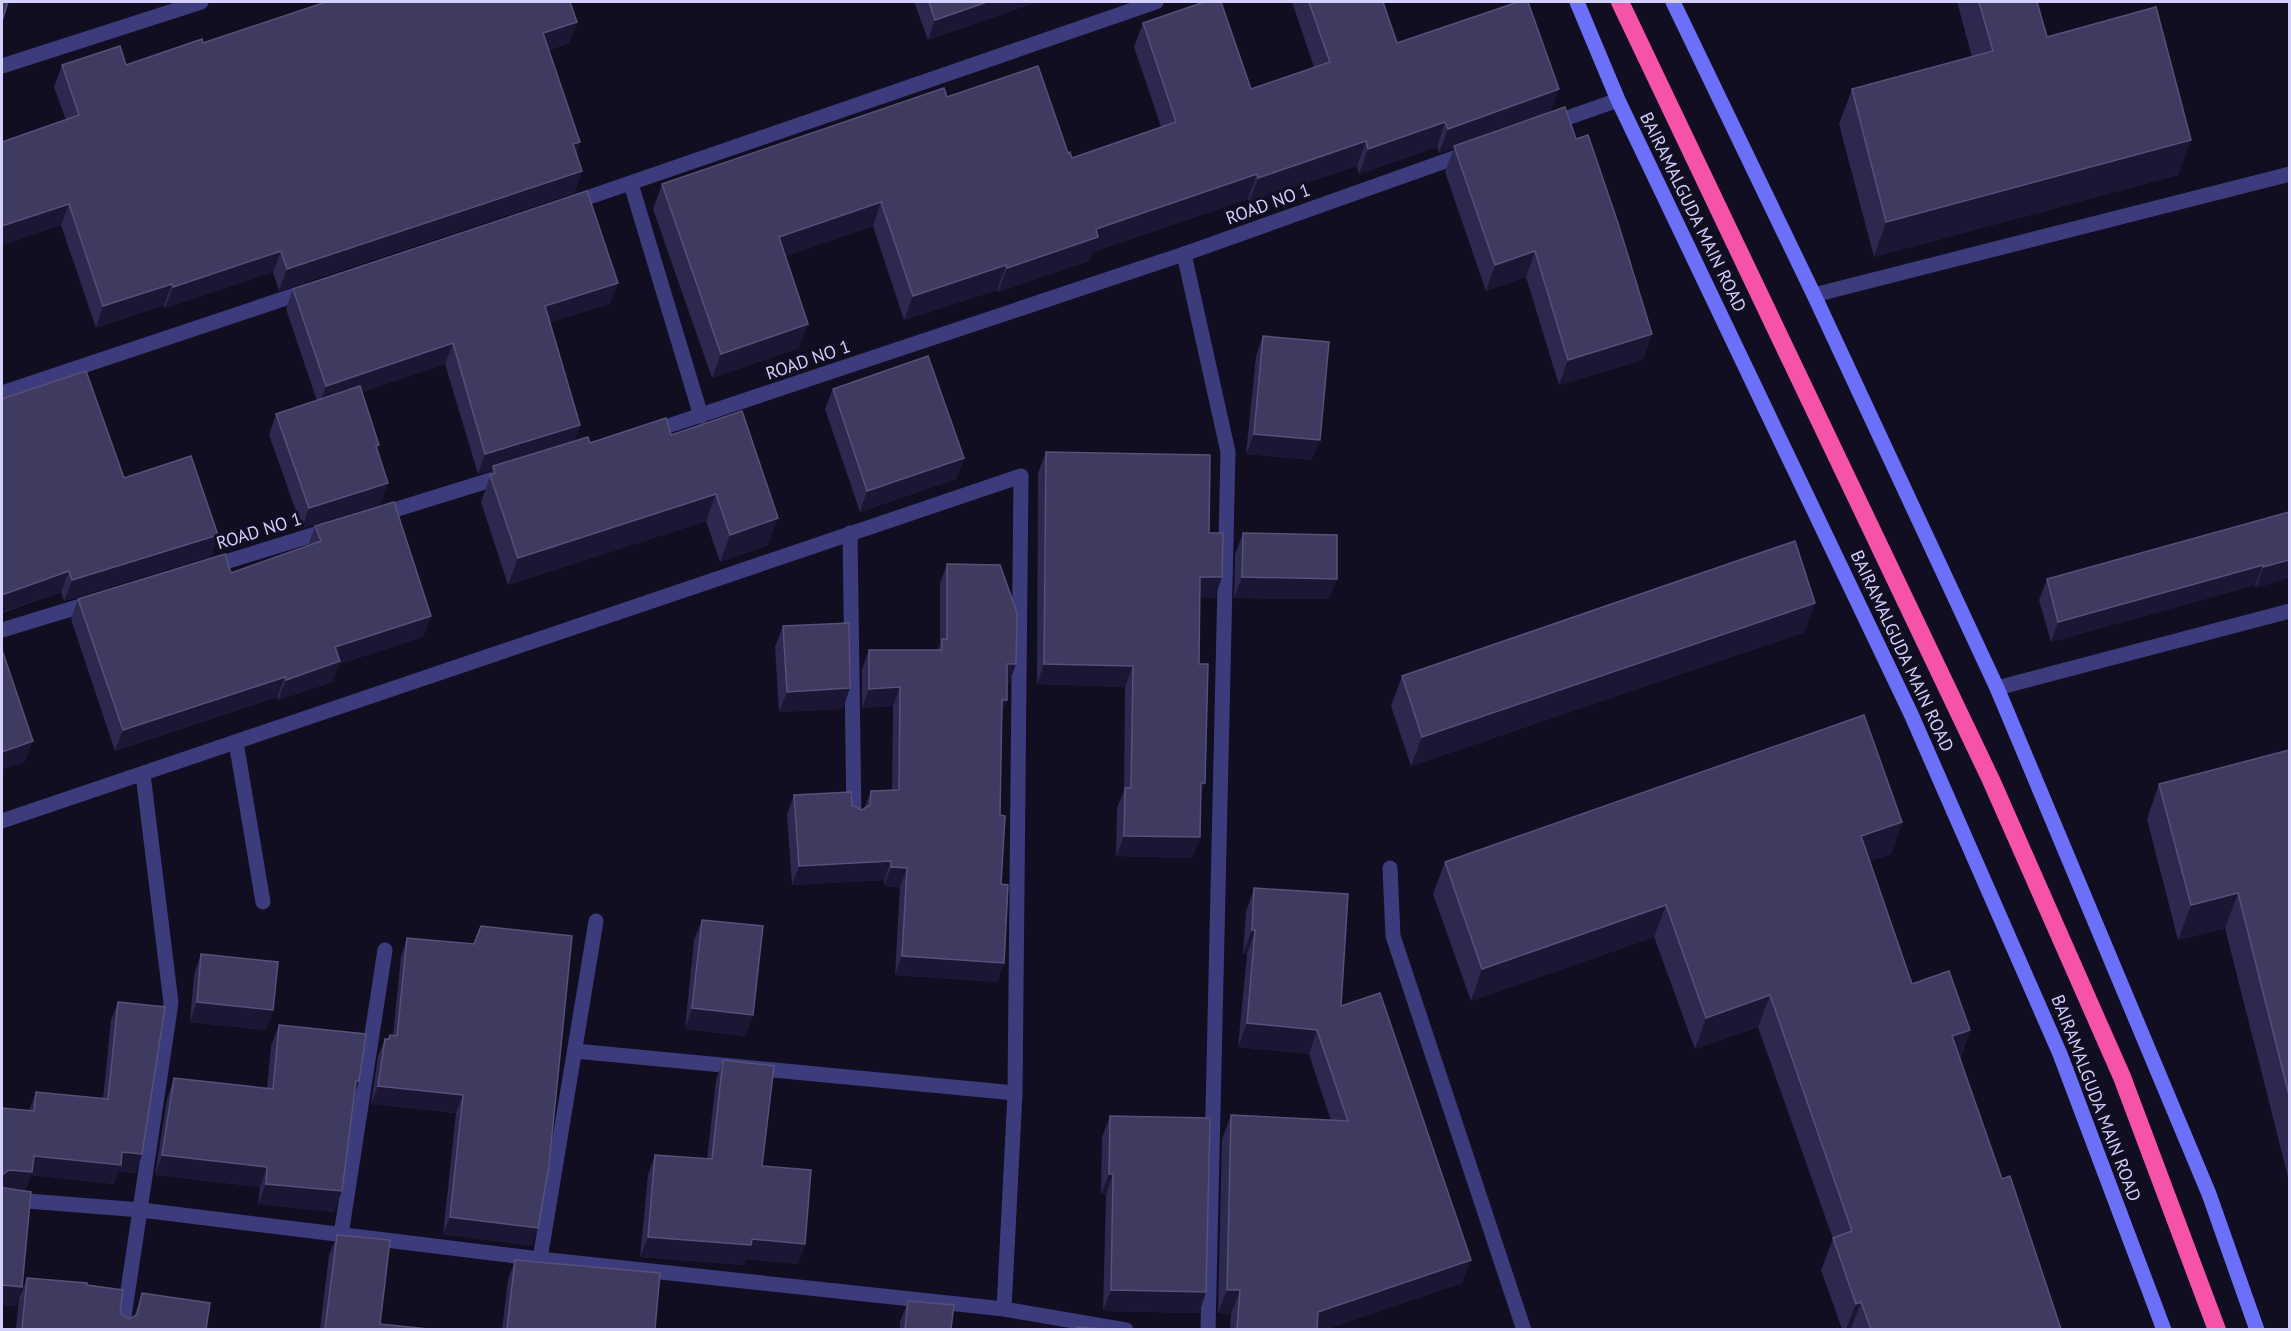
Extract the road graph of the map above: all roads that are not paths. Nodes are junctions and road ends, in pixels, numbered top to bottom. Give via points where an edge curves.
1 (201, 2) edge
2 (1156, 2) edge
3 (1577, 2) edge
4 (1620, 2) edge
5 (1673, 2) edge
6 (2, 66) edge
7 (1618, 100) junction
8 (1540, 128) edge
9 (1485, 148) edge
10 (2289, 174) edge
11 (631, 184) junction
12 (552, 210) edge
13 (1184, 254) junction
14 (316, 288) edge
15 (1814, 295) junction
16 (2, 393) edge
17 (701, 416) junction
18 (632, 437) edge
19 (518, 472) edge
20 (369, 518) edge
21 (346, 525) edge
22 (850, 533) junction
23 (196, 570) edge
24 (105, 598) edge
25 (2289, 611) edge
26 (2, 630) edge
27 (1997, 688) junction
28 (236, 742) junction
29 (143, 774) junction
30 (854, 820) edge
31 (2, 821) edge
32 (1390, 868) dead end
33 (262, 902) dead end
34 (596, 921) dead end
35 (385, 950) dead end
36 (575, 1051) junction
37 (1016, 1093) junction
38 (2, 1199) edge
39 (141, 1210) junction
40 (341, 1235) junction
41 (540, 1259) junction
42 (1004, 1309) junction
43 (122, 1329) edge
44 (1126, 1329) edge
45 (1208, 1329) edge
46 (1524, 1329) edge
47 (2164, 1329) edge
48 (2217, 1329) edge
49 (2257, 1329) edge

1 - 6 street
2 - 11 street
3 - 7 main road, BAIRAMALGUDA MAIN ROAD
4 - 48 highway via 1991,780 2122,1077
5 - 15 main road
7 - 8 street
7 - 47 main road, BAIRAMALGUDA MAIN ROAD via 1911,714 2060,1054
9 - 13 street, ROAD NO 1
10 - 15 street
11 - 12 street
11 - 17 street
13 - 17 street, ROAD NO 1
13 - 45 street via 1228,452
14 - 16 street
15 - 27 main road
17 - 18 street, ROAD NO 1
19 - 20 street
21 - 23 street, ROAD NO 1
22 - 28 street
22 - 30 street
22 - 37 street via 1021,476
24 - 26 street
25 - 27 street
27 - 49 main road via 2209,1194
28 - 29 street
28 - 33 street
29 - 31 street
29 - 39 street via 171,1003
32 - 46 street via 1394,936
34 - 36 street
35 - 40 street
36 - 37 street
36 - 41 street
37 - 42 street
38 - 39 street
39 - 40 street
39 - 43 street
40 - 41 street
41 - 42 street
42 - 44 street

